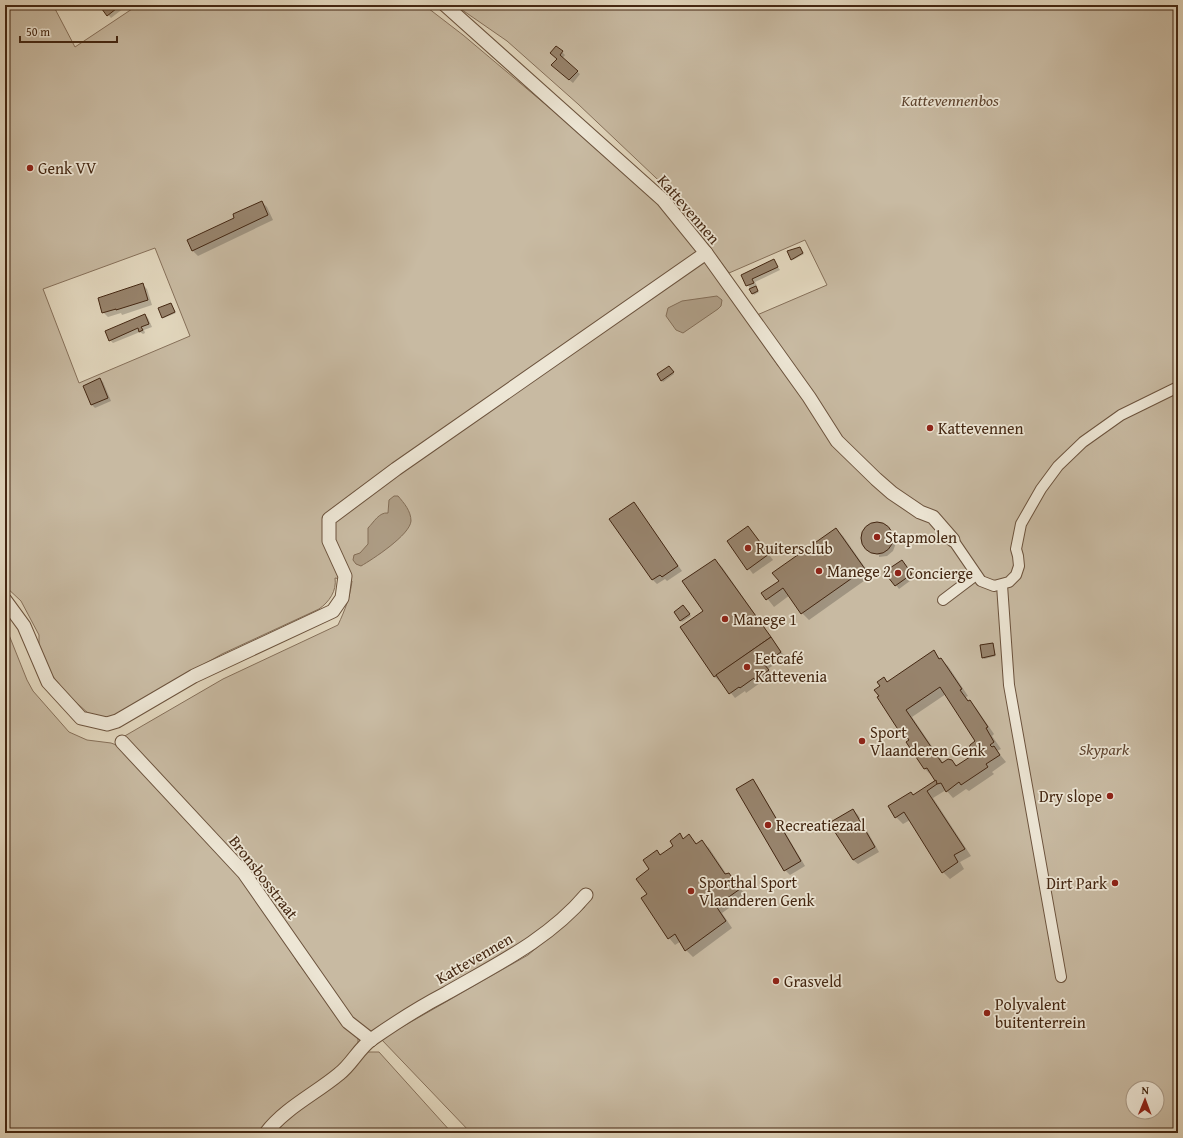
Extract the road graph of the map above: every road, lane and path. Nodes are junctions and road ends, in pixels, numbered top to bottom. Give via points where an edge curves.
1 (444, 5) edge
2 (706, 253) junction
3 (1178, 387) edge
4 (953, 540) joint
5 (974, 571) junction
6 (1002, 585) junction
7 (5, 600) edge
8 (943, 600) dead end
9 (122, 742) dead end
10 (586, 895) dead end
11 (1062, 977) dead end
12 (371, 1040) junction
13 (266, 1133) edge

1 - 2 street, Kattevennen via 663,200
2 - 4 street, Kattevennen via 809,397 837,441 892,493 920,512 933,517
2 - 7 street via 396,469 329,519 329,541 345,576 342,598 333,611 194,676 117,721 107,724 81,718 48,682 24,626
3 - 6 street via 1120,415 1083,442 1058,466 1021,524 1016,549 1019,566 1010,582
4 - 5 street, Kattevennen
5 - 6 street via 981,581 994,586
5 - 8 street
6 - 11 street via 1008,685
9 - 12 street, Bronsbosstraat via 244,873 348,1022
10 - 12 street, Kattevennen via 576,907 537,940 502,963 443,994
12 - 13 street, Kattevennen via 340,1074 282,1116

